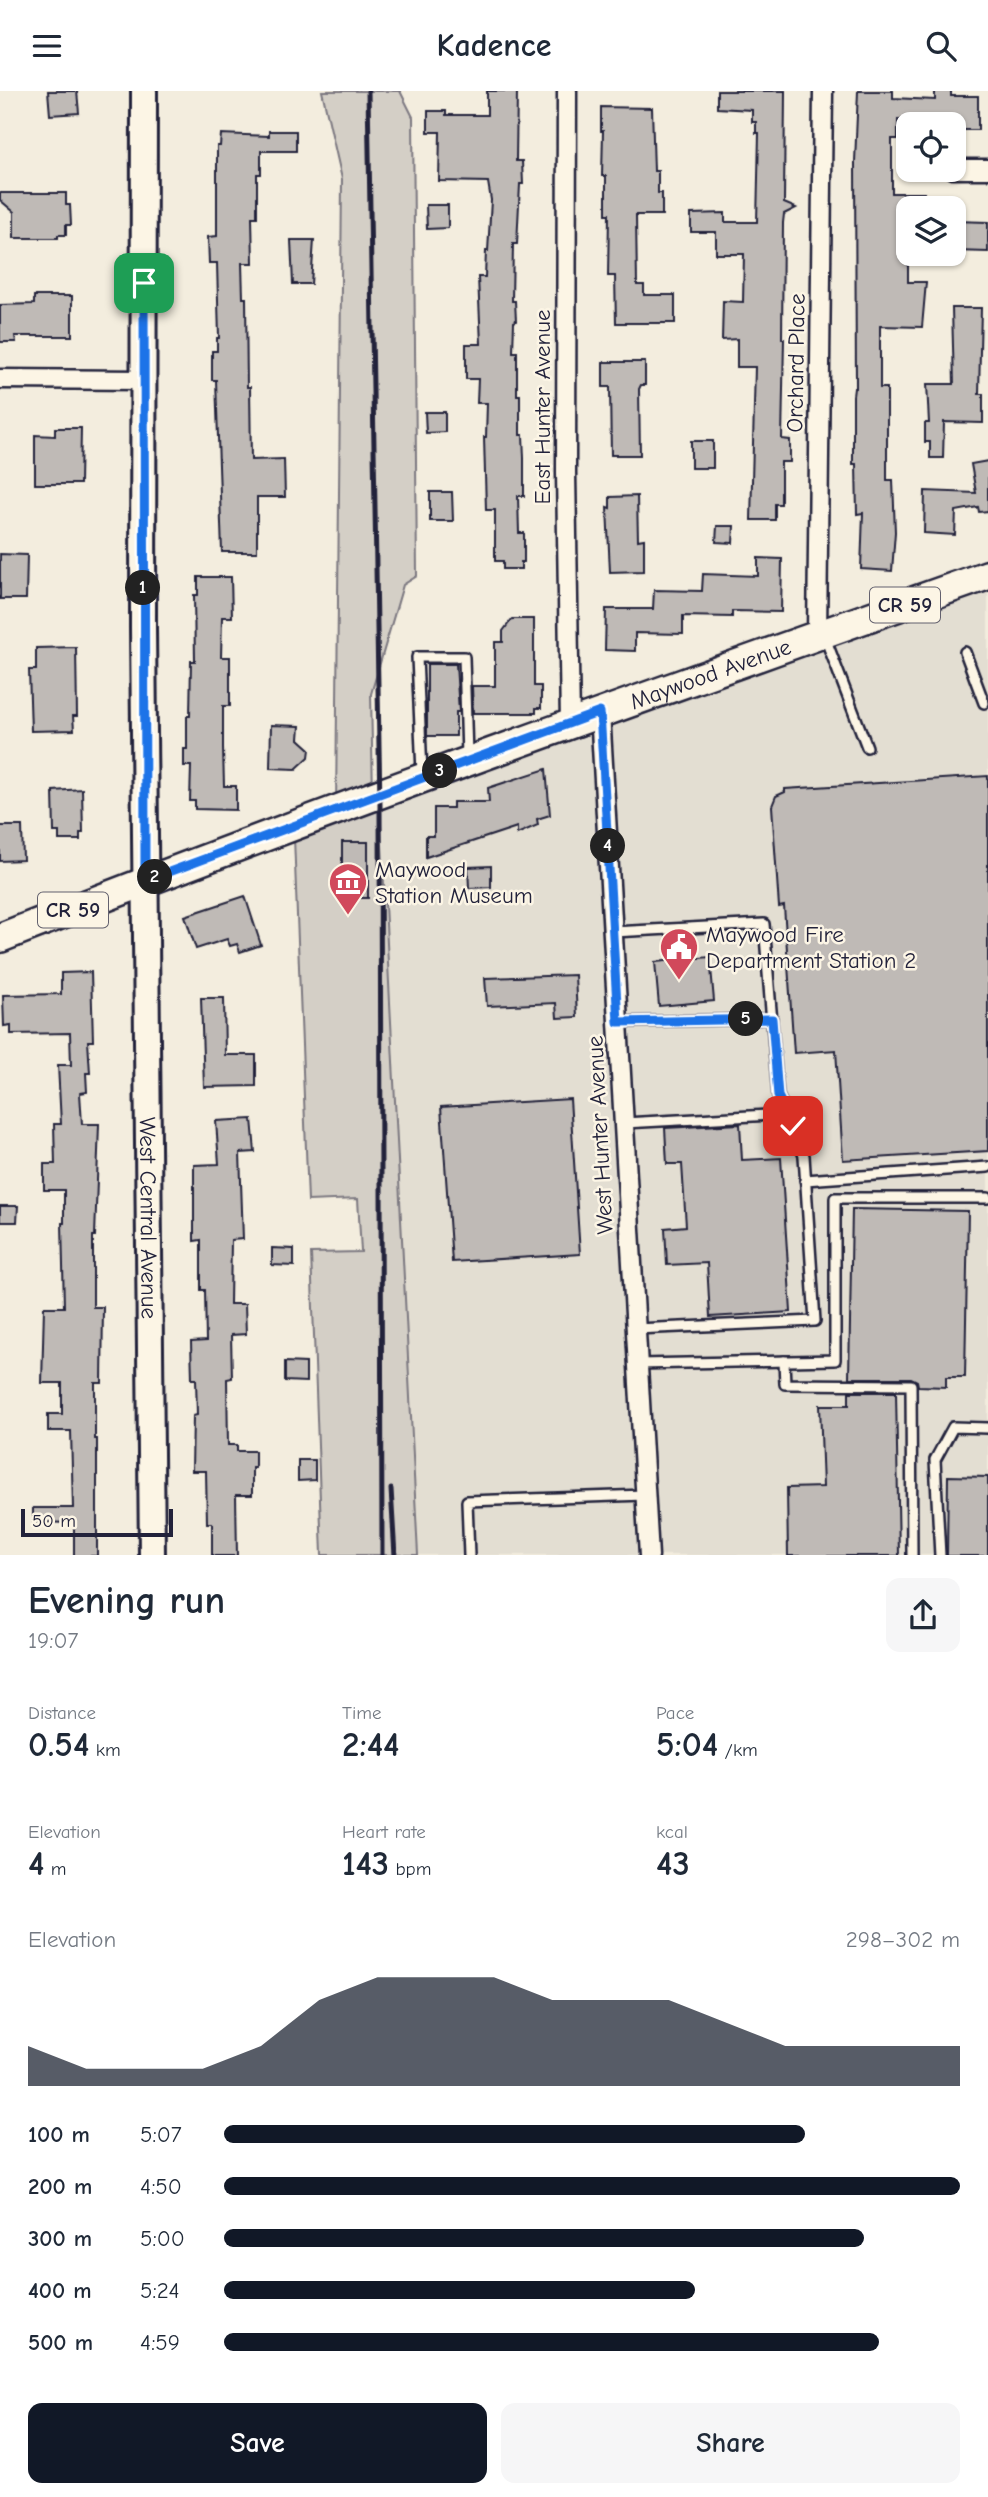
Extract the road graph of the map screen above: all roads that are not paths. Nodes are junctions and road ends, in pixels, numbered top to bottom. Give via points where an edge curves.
1 (144, 91) edge
2 (567, 91) edge
3 (823, 91) edge
4 (966, 169) edge
5 (988, 169) edge
6 (0, 379) edge
7 (144, 380) junction
8 (988, 575) edge
9 (820, 635) junction
10 (965, 652) dead end
11 (984, 703) dead end
12 (600, 712) junction
13 (570, 723) junction
14 (867, 747) dead end
15 (467, 761) junction
16 (422, 778) junction
17 (145, 881) junction
18 (613, 932) junction
19 (0, 938) edge
20 (772, 1019) junction
21 (618, 1022) junction
22 (788, 1114) junction
23 (624, 1123) junction
24 (988, 1167) edge
25 (805, 1180) junction
26 (988, 1198) edge
27 (635, 1329) junction
28 (783, 1361) junction
29 (638, 1364) junction
30 (988, 1428) edge
31 (645, 1495) junction
32 (152, 1555) edge
33 (468, 1555) edge
34 (649, 1555) edge
35 (912, 1555) edge
36 (940, 1555) edge

1 - 7 street, West Central Avenue
2 - 13 street, East Hunter Avenue
3 - 9 street, Orchard Place
4 - 5 street
6 - 7 street
7 - 17 street, West Central Avenue
8 - 9 main road, Maywood Avenue / CR 59
9 - 12 main road, Maywood Avenue / CR 59
9 - 14 lane
10 - 11 lane
12 - 13 main road, Maywood Avenue / CR 59
12 - 18 street, West Hunter Avenue
13 - 15 main road, Maywood Avenue / CR 59
15 - 16 main road, Maywood Avenue / CR 59
15 - 16 lane via 464,657 417,657
16 - 17 main road, Maywood Avenue / CR 59
17 - 19 main road, Maywood Avenue / CR 59
17 - 32 street, West Central Avenue
18 - 20 lane via 764,924
18 - 21 street, West Hunter Avenue
20 - 21 lane
20 - 22 lane via 778,1096
21 - 23 street, West Hunter Avenue
22 - 23 lane
22 - 25 lane via 804,1156
23 - 27 street, West Hunter Avenue
24 - 25 lane
25 - 27 lane via 815,1321
26 - 28 lane via 835,1198 835,1360
27 - 29 street, West Hunter Avenue
28 - 29 lane
28 - 35 lane via 785,1384 911,1385
29 - 31 street, West Hunter Avenue
30 - 36 lane via 953,1427 935,1460
31 - 33 lane via 467,1501
31 - 34 street, West Hunter Avenue

